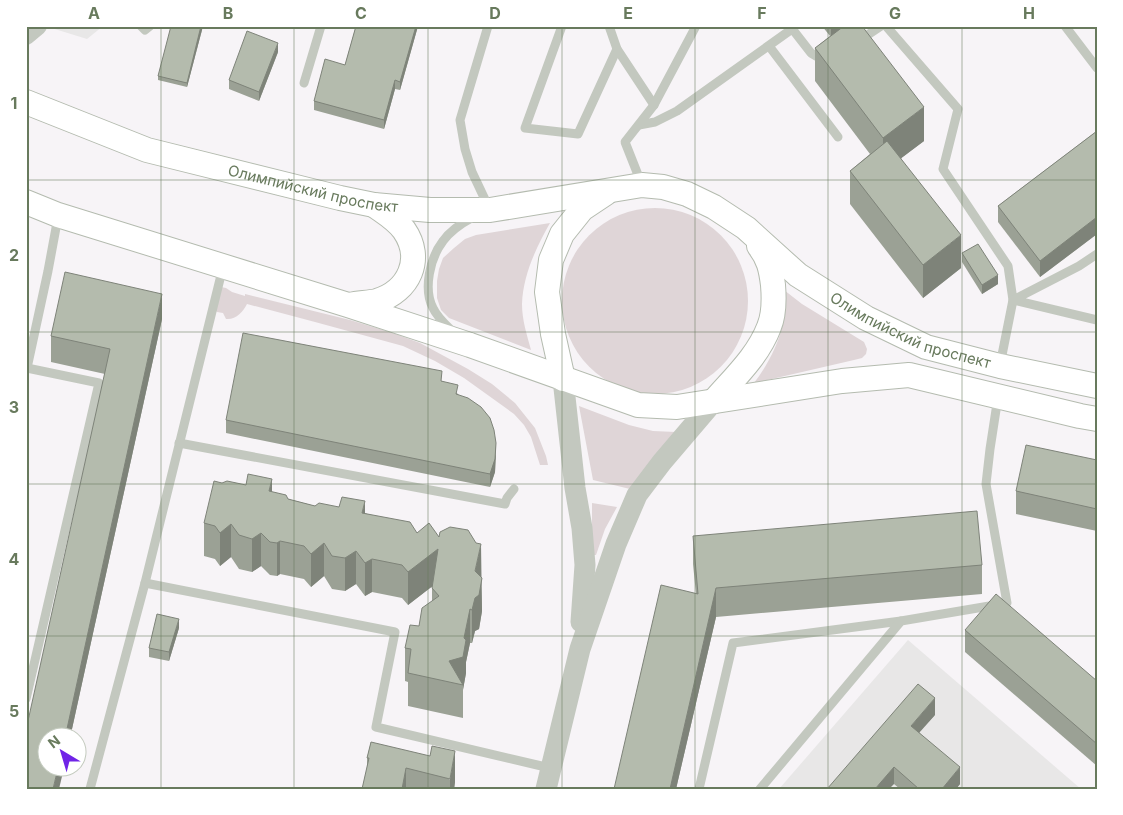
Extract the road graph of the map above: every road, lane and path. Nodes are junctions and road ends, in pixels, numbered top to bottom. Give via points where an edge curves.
1 (38, 26) edge
2 (141, 26) edge
3 (150, 26) edge
4 (321, 26) edge
5 (488, 26) edge
6 (562, 26) edge
7 (609, 26) edge
8 (696, 26) edge
9 (880, 26) edge
10 (886, 26) edge
11 (1065, 26) edge
12 (791, 28) edge
13 (26, 36) edge
14 (769, 46) junction
15 (851, 46) edge
16 (616, 49) junction
17 (836, 56) edge
18 (1097, 68) edge
19 (304, 83) dead end
20 (26, 102) edge
21 (654, 105) junction
22 (639, 125) junction
23 (838, 137) dead end
24 (642, 185) junction
25 (610, 190) junction
26 (26, 202) edge
27 (374, 205) junction
28 (487, 210) junction
29 (58, 215) junction
30 (746, 228) junction
31 (1097, 254) edge
32 (223, 267) junction
33 (1013, 300) junction
34 (348, 305) junction
35 (1097, 320) edge
36 (470, 345) junction
37 (1000, 366) junction
38 (563, 379) junction
39 (1097, 386) edge
40 (998, 396) junction
41 (714, 401) junction
42 (1097, 419) edge
43 (179, 443) junction
44 (514, 489) dead end
45 (145, 583) junction
46 (901, 621) junction
47 (580, 649) junction
48 (26, 699) edge
49 (551, 768) junction
50 (90, 789) edge
51 (546, 789) edge
52 (699, 789) edge
53 (760, 789) edge

1 - 13 street
2 - 3 lane via 145,30
4 - 19 lane
5 - 28 lane via 460,120 464,149
6 - 16 lane via 525,128 578,134
7 - 16 lane
8 - 21 lane
9 - 15 lane
10 - 33 lane via 958,109 942,169 1008,266
11 - 18 lane
12 - 14 lane
12 - 17 lane via 810,54 823,60
14 - 22 lane via 677,111 655,122
14 - 23 lane
16 - 21 lane
20 - 27 main road, Олимпийский проспект via 147,150
21 - 22 lane
22 - 24 lane via 625,142
24 - 25 main road, Олимпийский проспект
24 - 30 main road, Олимпийский проспект via 687,194
25 - 28 main road, Олимпийский проспект
25 - 38 main road, Олимпийский проспект via 582,209 562,234 551,260 547,292 552,334
26 - 29 main road
27 - 28 main road, Олимпийский проспект via 430,210
27 - 34 main road via 404,230 412,245 413,262 407,280 394,293 377,301
28 - 36 lane via 460,225 442,241 430,267 428,291 432,308 454,333
29 - 32 main road
29 - 48 lane via 27,368 99,384
30 - 37 main road, Олимпийский проспект via 798,275 866,318 926,348
30 - 41 main road, Олимпийский проспект via 767,256 772,271 774,298 770,326 756,353
31 - 33 lane
32 - 34 main road
32 - 43 lane
33 - 35 lane
33 - 37 lane
34 - 36 main road
36 - 38 main road
37 - 39 main road, Олимпийский проспект
38 - 41 main road via 638,405 677,407
38 - 47 street via 585,565
40 - 41 main road via 909,375 842,381
40 - 42 main road
40 - 46 lane via 986,484 1007,603
41 - 47 street via 637,494
43 - 44 lane via 505,504
43 - 45 lane
45 - 49 lane via 395,632 376,727
45 - 50 lane
46 - 52 lane via 733,643
46 - 53 lane
47 - 49 street
49 - 51 street

